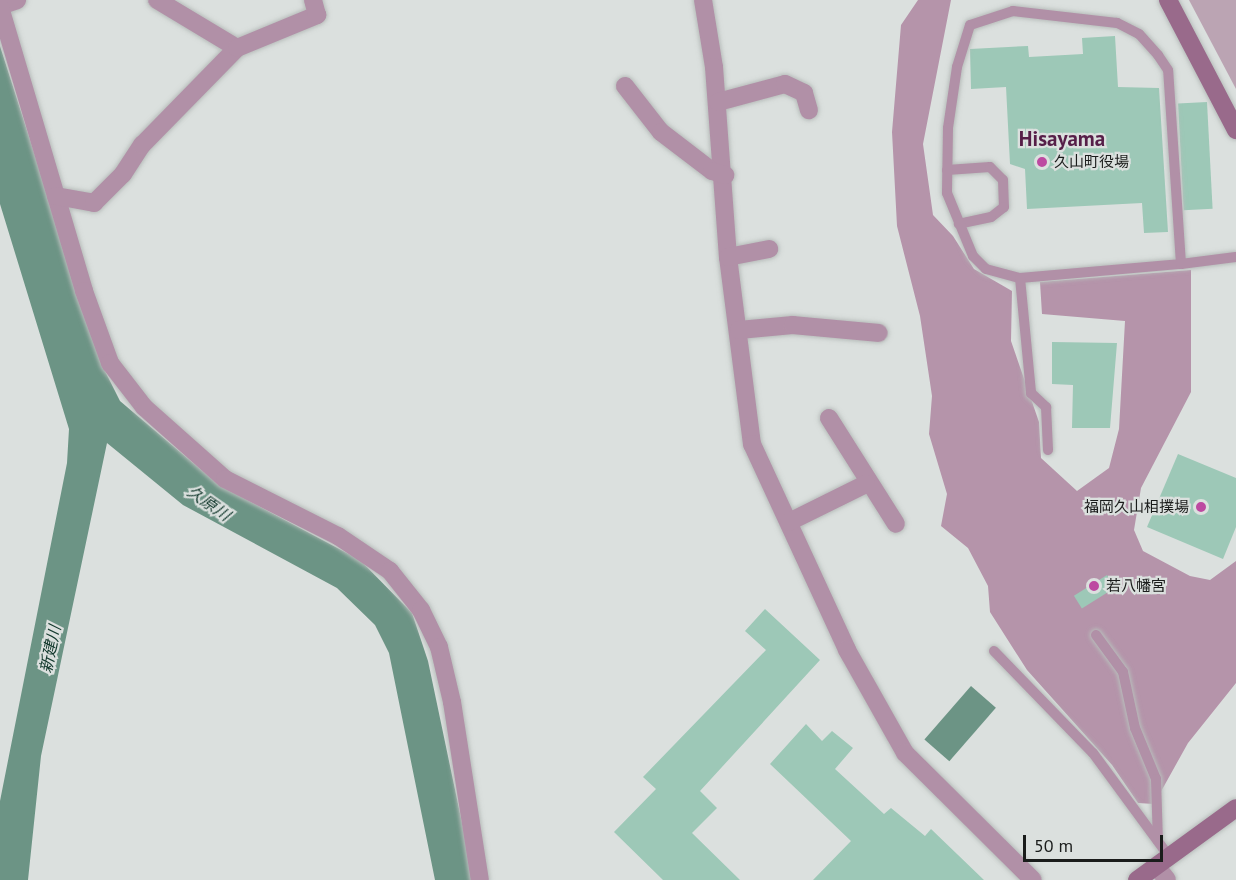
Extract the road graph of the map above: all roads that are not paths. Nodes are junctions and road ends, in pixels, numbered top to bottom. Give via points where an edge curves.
1 (17, 0) edge
2 (157, 0) edge
3 (313, 0) edge
4 (703, 0) edge
5 (1168, 0) edge
6 (0, 6) edge
7 (237, 48) junction
8 (625, 86) dead end
9 (718, 102) junction
10 (809, 110) dead end
11 (1236, 130) edge
12 (947, 170) junction
13 (725, 176) junction
14 (56, 196) junction
15 (959, 224) junction
16 (769, 249) dead end
17 (728, 256) junction
18 (1236, 257) edge
19 (1181, 264) junction
20 (1020, 278) junction
21 (739, 330) junction
22 (879, 333) dead end
23 (829, 418) dead end
24 (1048, 450) dead end
25 (866, 484) junction
26 (789, 522) junction
27 (896, 524) dead end
28 (1096, 635) dead end
29 (994, 651) dead end
30 (1236, 808) edge
31 (1158, 841) junction
32 (1165, 868) edge
33 (480, 880) edge
34 (1033, 880) edge
35 (1137, 880) edge

1 - 6 street
2 - 7 street
3 - 7 street via 317,15 280,26
4 - 9 street
5 - 11 street
6 - 14 street
7 - 14 street via 142,145 123,174 94,203
8 - 13 street via 661,132 712,171
9 - 10 street via 785,84 804,93
9 - 13 street
12 - 15 lane via 947,193
12 - 15 lane via 990,167 1003,180 1004,207 991,217
12 - 19 lane via 957,67 970,25 1013,11 1117,23 1139,34 1168,70
13 - 17 street
14 - 33 street via 110,363 144,407 225,479 338,536 390,571 421,610 439,647 452,702
15 - 20 lane via 973,256 986,269
16 - 17 street
17 - 21 street
18 - 19 lane
19 - 20 lane
20 - 24 lane via 1030,393 1046,407
21 - 22 street via 793,325
21 - 26 street via 752,444
23 - 25 street
25 - 26 street
25 - 27 street
26 - 34 street via 847,650 905,753
28 - 31 lane via 1123,672 1135,728 1156,779
29 - 31 lane via 1093,753
30 - 32 street
31 - 32 lane
32 - 35 street

